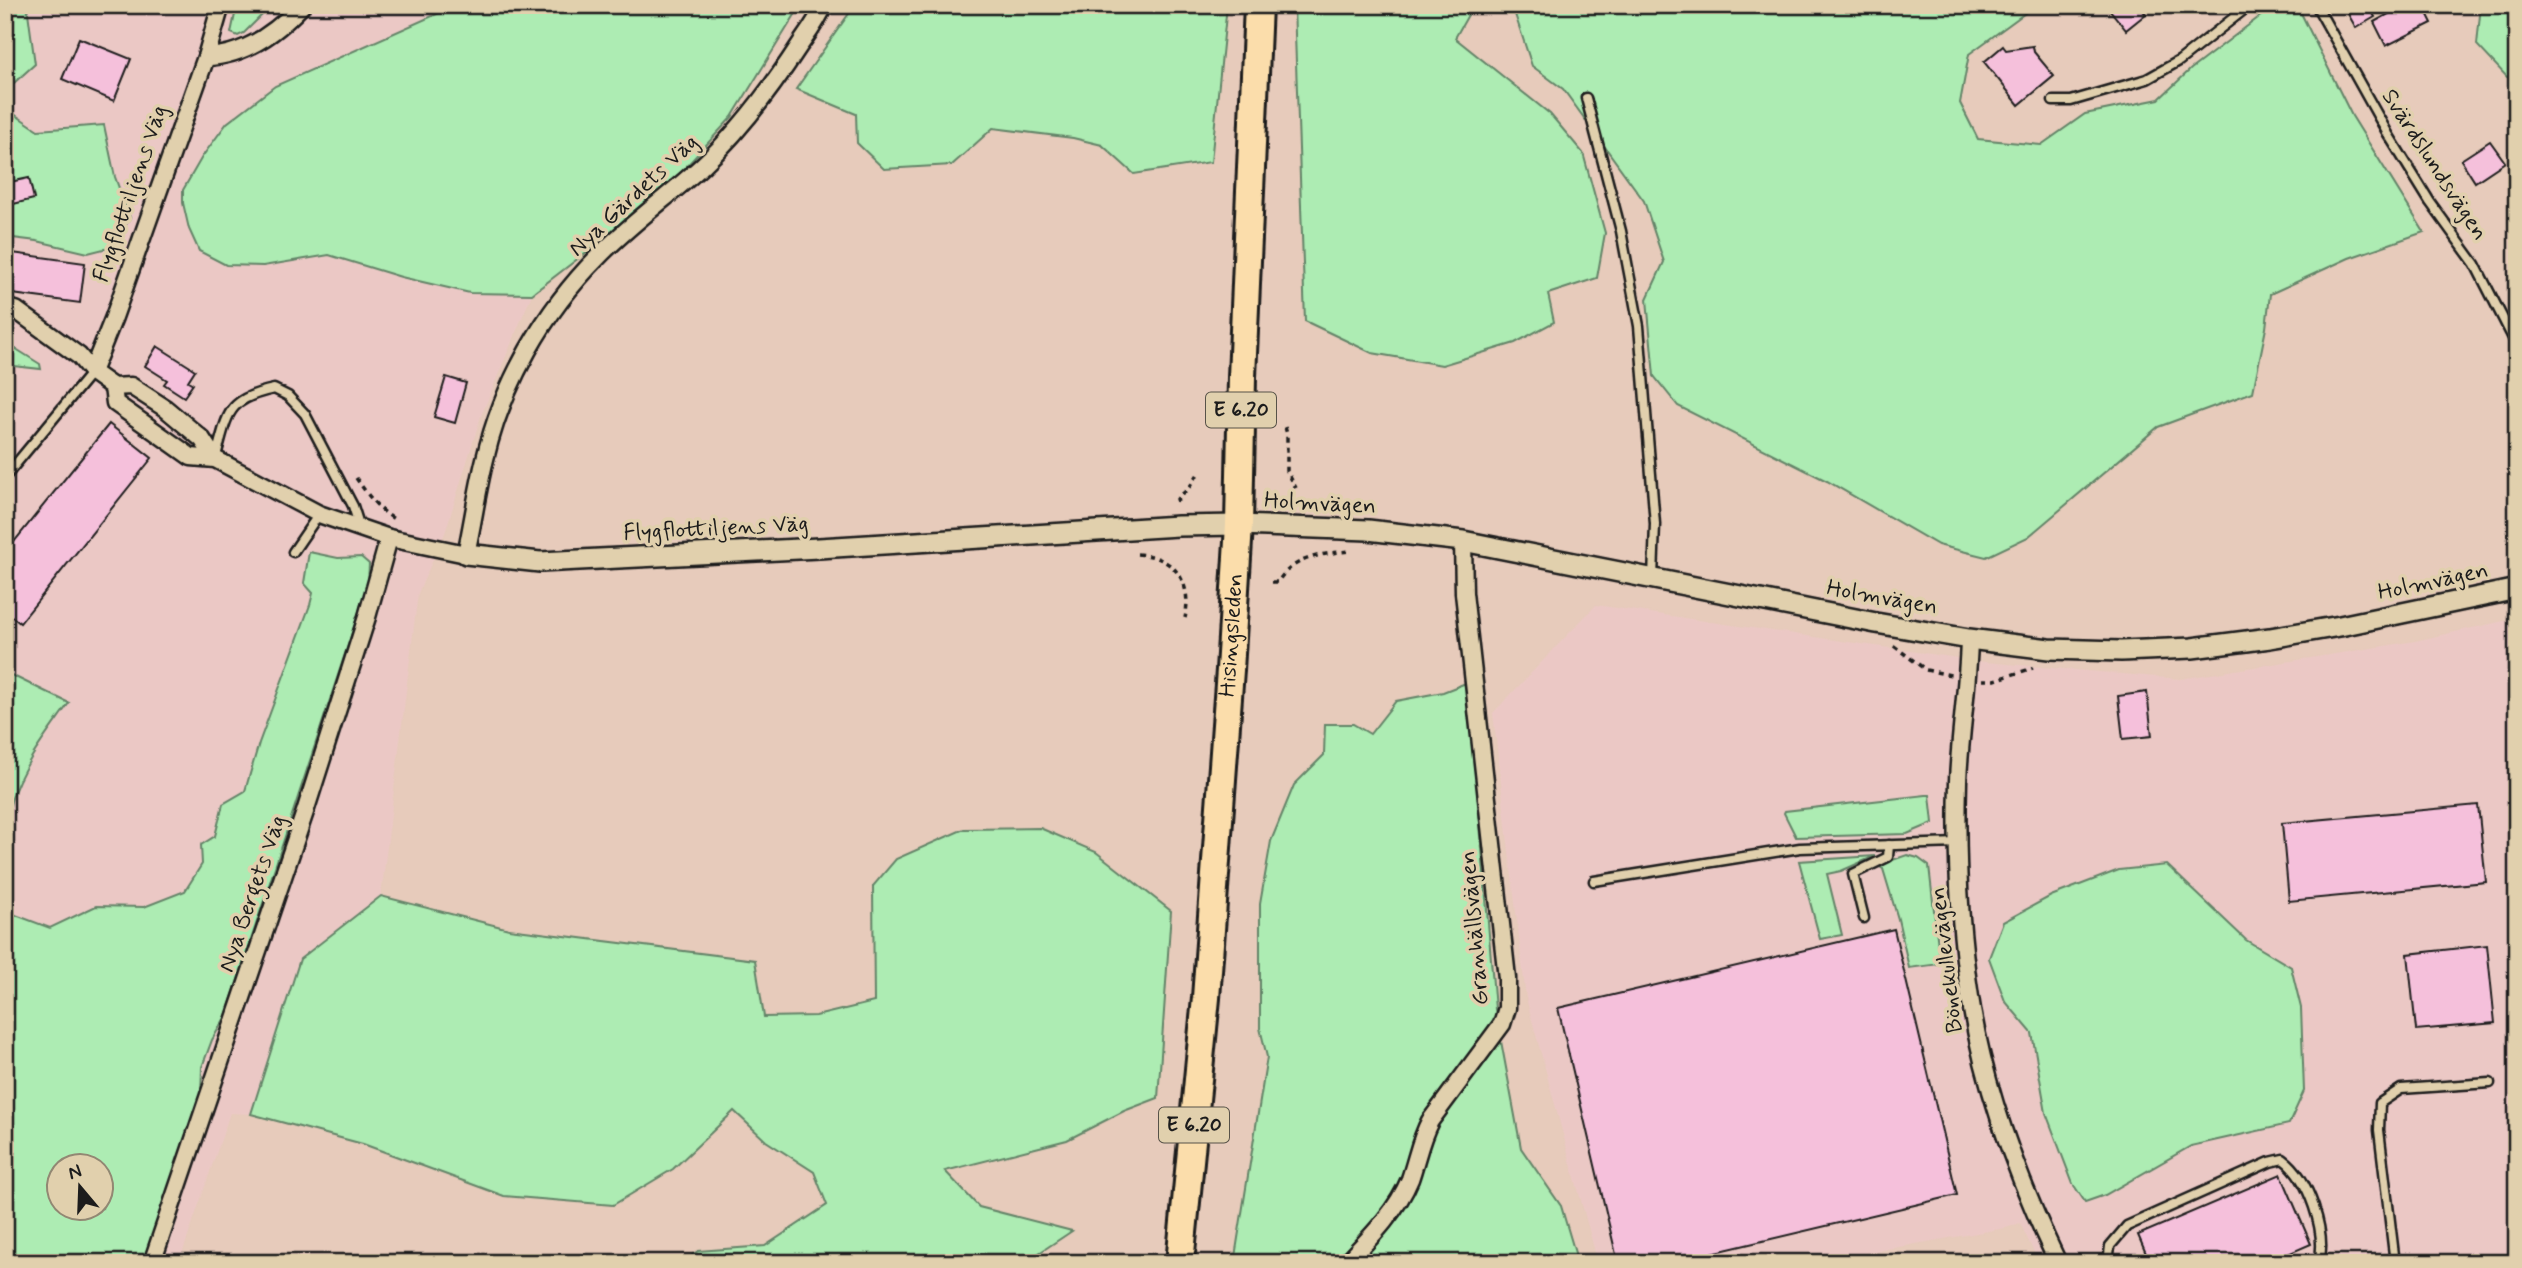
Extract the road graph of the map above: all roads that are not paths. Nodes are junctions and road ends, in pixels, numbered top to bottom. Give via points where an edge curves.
1 (221, 5) edge
2 (302, 5) edge
3 (824, 5) edge
4 (1258, 5) edge
5 (2250, 5) edge
6 (2316, 5) edge
7 (206, 57) junction
8 (1586, 98) dead end
9 (2053, 101) dead end
10 (5, 308) edge
11 (2517, 346) edge
12 (92, 372) junction
13 (113, 387) junction
14 (215, 459) junction
15 (5, 477) edge
16 (319, 514) junction
17 (1239, 525) junction
18 (360, 528) junction
19 (393, 539) junction
20 (1463, 541) junction
21 (293, 552) dead end
22 (466, 554) junction
23 (1653, 579) junction
24 (2517, 589) edge
25 (1969, 639) junction
26 (1958, 843) junction
27 (1889, 845) junction
28 (1594, 881) dead end
29 (1864, 918) dead end
30 (2490, 1083) dead end
31 (152, 1263) edge
32 (1180, 1263) edge
33 (1346, 1263) edge
34 (2058, 1263) edge
35 (2108, 1263) edge
36 (2319, 1263) edge
37 (2395, 1263) edge

1 - 7 street, Flygflottiljens Väg
2 - 7 street via 257,43
3 - 22 street, Nya Gärdets Väg via 749,116 704,164 596,258 540,331 500,409 485,457
4 - 17 highway, Hisingsleden / E 6.20
5 - 9 lane via 2179,61 2147,79 2071,101
6 - 11 lane, Svärdslundsvägen via 2409,168 2475,264
7 - 12 street, Flygflottiljens Väg
8 - 23 lane via 1621,231 1639,326 1655,524
10 - 12 street via 16,310 79,356
12 - 13 street, Flygflottiljens Väg
12 - 15 lane
13 - 14 street, Flygflottiljens Väg via 131,386 165,408 202,439
13 - 14 street, Flygflottiljens Väg via 116,403 191,457
14 - 16 street, Flygflottiljens Väg
14 - 18 lane via 236,404 248,394 274,388 305,414 354,506
16 - 18 street, Flygflottiljens Väg
16 - 21 lane
17 - 20 street, Holmvägen via 1403,533
17 - 22 street, Flygflottiljens Väg via 575,561
17 - 32 highway, Hisingsleden / E 6.20 via 1206,998
18 - 19 street, Flygflottiljens Väg
19 - 22 street, Flygflottiljens Väg
19 - 31 street, Nya Bergets Väg
20 - 23 street, Holmvägen
20 - 33 street, Granhällsvägen via 1464,593 1507,1008 1502,1024 1430,1121 1399,1200
23 - 25 street, Holmvägen
24 - 25 street, Holmvägen via 2340,626 2192,648 2049,649
25 - 26 street, Bönekullevägen
26 - 27 lane
26 - 34 street, Bönekullevägen via 1970,1000 1989,1084 2019,1175
27 - 28 lane via 1800,848
27 - 29 lane via 1888,856 1853,874
30 - 37 lane via 2401,1089 2380,1103 2379,1130
35 - 36 lane via 2110,1246 2127,1226 2283,1159 2304,1184 2318,1221

